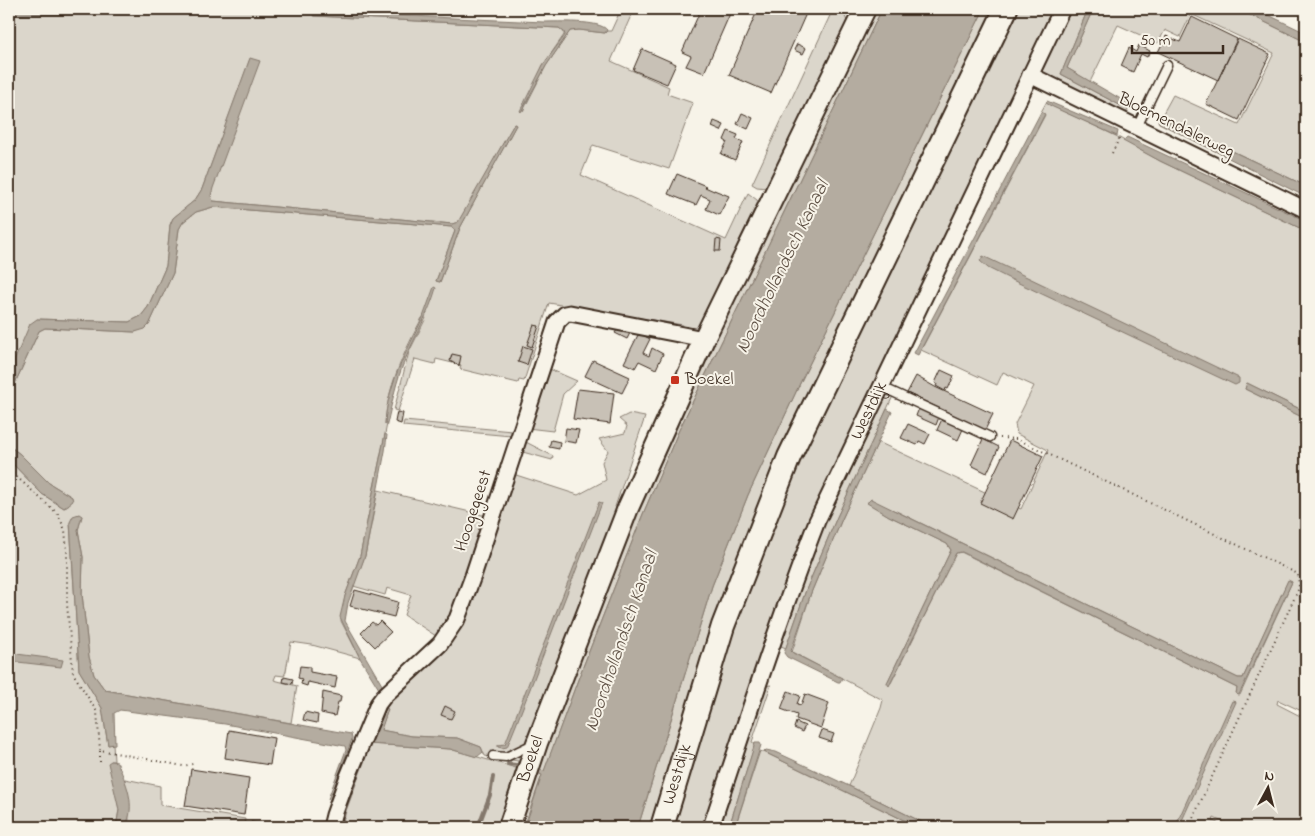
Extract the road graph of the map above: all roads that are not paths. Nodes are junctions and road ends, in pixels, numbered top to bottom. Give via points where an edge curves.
1 (864, 9) edge
2 (1006, 9) edge
3 (1062, 9) edge
4 (1167, 65) dead end
5 (1030, 75) junction
6 (1133, 125) junction
7 (1306, 210) edge
8 (704, 339) junction
9 (882, 387) junction
10 (990, 437) road end
11 (537, 743) junction
12 (493, 756) dead end
13 (331, 827) edge
14 (509, 827) edge
15 (662, 827) edge
16 (712, 827) edge

1 - 8 street, Boekel
2 - 15 main road, Westdijk via 789,457 723,626
3 - 5 street, Westdijk
4 - 6 lane
5 - 6 street, Bloemendalerweg
5 - 9 street, Westdijk
6 - 7 street, Bloemendalerweg
8 - 11 street, Boekel via 628,508
8 - 13 street, Hoogegeest via 570,314 565,314 557,322 457,619 440,644 378,704 350,770
9 - 10 lane
9 - 16 street, Westdijk via 817,521 788,596
11 - 12 lane via 506,756
11 - 14 street, Boekel

